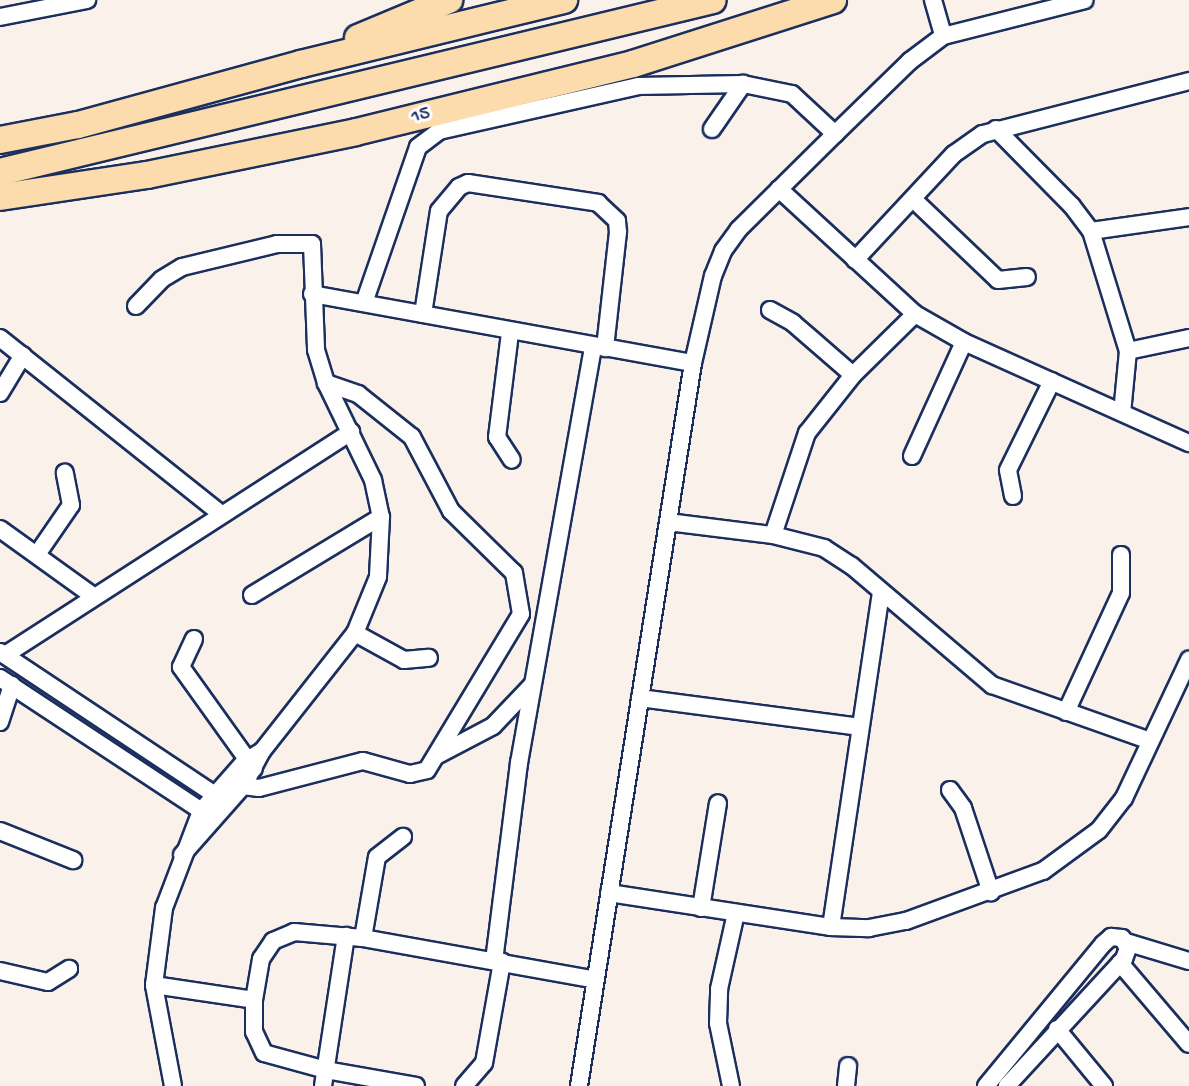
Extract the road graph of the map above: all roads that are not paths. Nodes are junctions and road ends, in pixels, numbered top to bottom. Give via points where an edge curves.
1 (87, 0) edge
2 (449, 0) edge
3 (564, 0) edge
4 (713, 0) edge
5 (833, 0) edge
6 (933, 0) edge
7 (1085, 0) edge
8 (50, 4) edge
9 (0, 17) edge
10 (943, 36) junction
11 (301, 64) junction
12 (1189, 81) edge
13 (743, 84) junction
14 (712, 129) dead end
15 (996, 129) junction
16 (835, 134) junction
17 (0, 140) edge
18 (0, 172) edge
19 (779, 189) junction
20 (0, 197) edge
21 (913, 199) junction
22 (1189, 217) edge
23 (1090, 231) junction
24 (855, 260) junction
25 (1027, 277) dead end
26 (312, 294) junction
27 (364, 303) junction
28 (136, 306) dead end
29 (770, 310) dead end
30 (423, 314) junction
31 (915, 314) junction
32 (510, 333) junction
33 (0, 338) edge
34 (1189, 338) edge
35 (964, 342) junction
36 (599, 347) junction
37 (1128, 351) junction
38 (23, 355) junction
39 (693, 363) junction
40 (853, 375) junction
41 (1052, 381) junction
42 (326, 383) junction
43 (0, 393) edge
44 (1122, 413) junction
45 (351, 432) junction
46 (1189, 443) edge
47 (912, 456) dead end
48 (512, 460) dead end
49 (65, 473) dead end
50 (1013, 496) dead end
51 (220, 513) junction
52 (381, 517) junction
53 (668, 522) junction
54 (0, 529) edge
55 (773, 535) junction
56 (38, 553) junction
57 (1120, 555) dead end
58 (881, 593) junction
59 (92, 595) junction
60 (252, 595) dead end
61 (355, 633) junction
62 (194, 639) dead end
63 (2, 653) edge
64 (429, 658) dead end
65 (1189, 660) edge
66 (6, 682) edge
67 (532, 684) junction
68 (640, 698) junction
69 (1066, 712) junction
70 (0, 722) edge
71 (860, 727) junction
72 (1150, 741) junction
73 (438, 755) junction
74 (249, 766) junction
75 (243, 786) junction
76 (950, 790) dead end
77 (215, 794) junction
78 (718, 803) dead end
79 (228, 804) junction
80 (208, 815) junction
81 (0, 831) edge
82 (403, 837) dead end
83 (73, 860) dead end
84 (991, 892) junction
85 (609, 893) junction
86 (701, 908) junction
87 (736, 913) junction
88 (831, 927) junction
89 (346, 936) junction
90 (363, 938) junction
91 (1126, 942) junction
92 (498, 961) junction
93 (1189, 961) edge
94 (1120, 963) junction
95 (69, 969) dead end
96 (0, 971) edge
97 (592, 980) junction
98 (154, 985) junction
99 (254, 1000) junction
100 (1057, 1029) junction
101 (1189, 1044) edge
102 (848, 1066) dead end
103 (324, 1078) edge
104 (173, 1086) edge
105 (416, 1086) edge
106 (464, 1086) edge
107 (579, 1086) edge
108 (731, 1086) edge
109 (846, 1086) edge
110 (986, 1086) edge
111 (1007, 1086) edge
112 (1104, 1086) edge

1 - 8 street
2 - 11 highway
3 - 11 highway
4 - 18 highway
5 - 20 highway, 15 / 15 via 633,64 357,132 147,175
6 - 10 street
7 - 10 street
8 - 9 street
10 - 16 street via 910,61
11 - 17 highway via 78,125
12 - 15 street
13 - 14 street
13 - 16 street via 792,94
13 - 27 street via 638,86 430,135 418,147
15 - 21 street via 954,154
15 - 23 street via 1072,206
16 - 19 street
19 - 24 street
19 - 39 street via 723,251 713,276
21 - 24 street
21 - 25 street via 998,280
22 - 23 street
23 - 37 street
24 - 31 street
26 - 27 street
26 - 28 street via 314,249 303,241 182,267 162,279
26 - 42 street via 313,334
27 - 30 street
29 - 40 street via 793,323
30 - 32 street
30 - 36 street via 439,211 459,187 468,183 598,203 617,221 618,232
31 - 35 street
31 - 40 street
32 - 36 street
32 - 48 street via 497,437
33 - 38 street
34 - 37 street
35 - 41 street
35 - 47 street
36 - 39 street
36 - 67 street
37 - 44 street
38 - 43 street
38 - 51 street
39 - 53 street
40 - 55 street via 799,447
41 - 44 street
41 - 50 street via 1008,470
42 - 45 street
42 - 73 street via 358,394 412,437 451,511 501,557 520,586 518,625
44 - 46 street
45 - 51 street
45 - 52 street via 373,480
49 - 56 street via 71,505
51 - 59 street
52 - 60 street
52 - 61 street via 378,577
53 - 55 street
53 - 68 street
54 - 56 street
55 - 58 street via 831,552
56 - 59 street
57 - 69 street via 1121,593
58 - 69 street via 992,685
58 - 71 street
59 - 63 street
61 - 64 street via 404,660
61 - 74 street
62 - 74 street via 181,667
63 - 77 street
65 - 72 street
66 - 70 street
66 - 80 street
67 - 73 street via 493,726
67 - 92 street
68 - 71 street
68 - 85 street
69 - 72 street
71 - 88 street
72 - 84 street via 1124,798 1099,831 1043,872
73 - 75 street via 419,772 363,761 260,788
74 - 75 street
74 - 77 street
75 - 79 street
76 - 84 street via 963,808
77 - 79 street
77 - 80 street
78 - 86 street
79 - 80 street
80 - 98 street via 182,855 164,908
81 - 83 street
82 - 90 street via 377,857
84 - 88 street via 906,921
85 - 86 street
85 - 97 street
86 - 87 street
87 - 88 street
87 - 108 street via 719,989 718,1023
89 - 90 street
89 - 99 street via 294,932 273,941 261,959
89 - 103 street
90 - 92 street
91 - 93 street
91 - 94 street via 1128,954
91 - 110 street via 1117,936 1103,944
92 - 97 street
92 - 106 street via 484,1063
94 - 100 street
94 - 101 street
95 - 96 street via 48,981
97 - 107 street
98 - 99 street
98 - 104 street via 162,1048
99 - 103 street via 254,1032 264,1053
100 - 111 street
100 - 112 street
102 - 109 street
103 - 105 street

